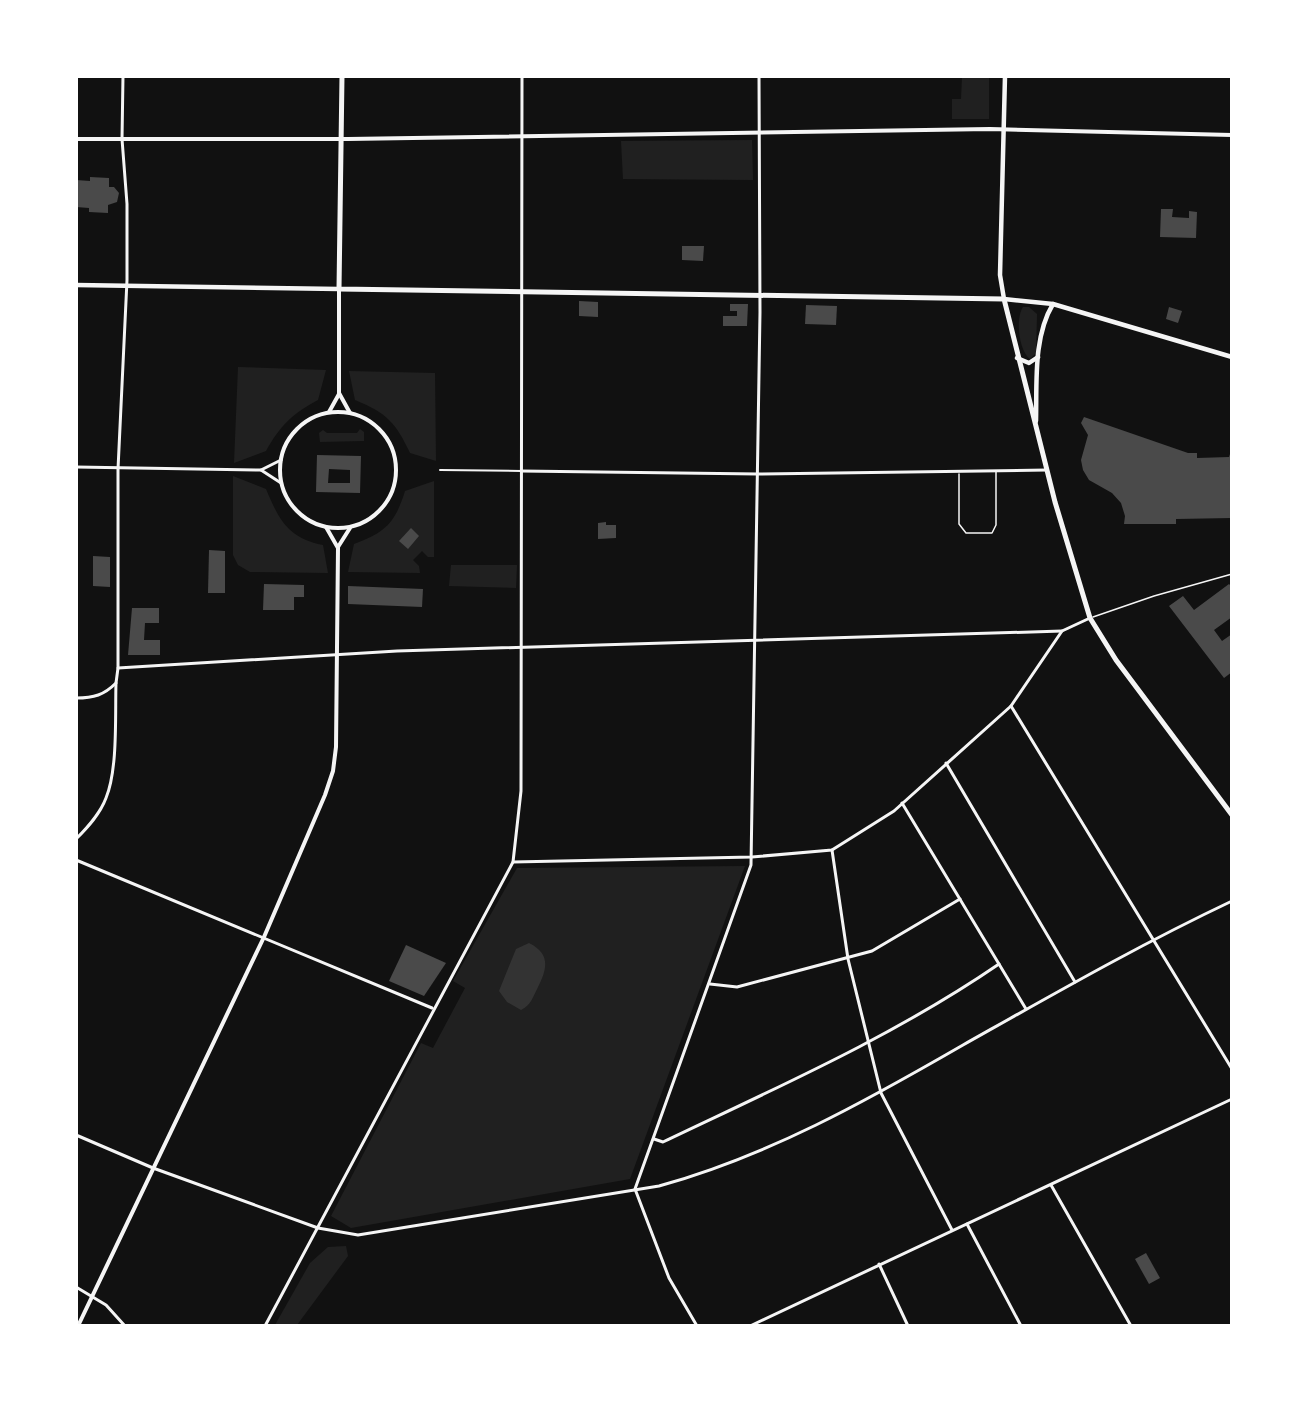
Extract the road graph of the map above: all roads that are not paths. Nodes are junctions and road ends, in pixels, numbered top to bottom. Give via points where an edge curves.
1 (123, 76) edge
2 (342, 76) edge
3 (522, 76) edge
4 (759, 76) edge
5 (1005, 76) edge
6 (1004, 129) junction
7 (758, 131) junction
8 (1232, 135) edge
9 (522, 136) junction
10 (76, 139) edge
11 (122, 139) junction
12 (342, 139) junction
13 (76, 285) edge
14 (127, 286) junction
15 (339, 289) junction
16 (522, 291) junction
17 (760, 294) junction
18 (1004, 299) junction
19 (1053, 304) junction
20 (1038, 357) junction
21 (1232, 357) edge
22 (1017, 358) junction
23 (339, 393) junction
24 (328, 412) junction
25 (350, 413) junction
26 (1036, 424) junction
27 (282, 460) junction
28 (76, 467) edge
29 (118, 469) junction
30 (261, 470) junction
31 (440, 470) dead end
32 (1048, 470) junction
33 (521, 471) junction
34 (996, 472) junction
35 (958, 473) junction
36 (758, 474) junction
37 (281, 483) junction
38 (326, 527) junction
39 (350, 527) junction
40 (338, 548) junction
41 (1232, 574) edge
42 (1090, 618) junction
43 (1062, 632) junction
44 (756, 639) junction
45 (523, 648) junction
46 (338, 654) junction
47 (118, 668) junction
48 (116, 683) junction
49 (76, 698) edge
50 (1011, 706) junction
51 (946, 763) junction
52 (902, 803) junction
53 (1232, 815) edge
54 (76, 839) edge
55 (832, 850) junction
56 (752, 857) junction
57 (76, 860) edge
58 (513, 862) junction
59 (960, 899) junction
60 (1232, 902) edge
61 (264, 937) junction
62 (1150, 939) junction
63 (848, 959) junction
64 (999, 964) junction
65 (1076, 982) junction
66 (710, 984) junction
67 (432, 1008) junction
68 (1026, 1010) junction
69 (868, 1041) junction
70 (1232, 1069) edge
71 (880, 1093) junction
72 (1232, 1098) edge
73 (76, 1135) edge
74 (654, 1138) junction
75 (153, 1168) junction
76 (1051, 1185) junction
77 (635, 1189) junction
78 (967, 1224) junction
79 (318, 1228) junction
80 (952, 1230) junction
81 (879, 1264) junction
82 (76, 1287) edge
83 (93, 1295) junction
84 (78, 1326) edge
85 (125, 1326) edge
86 (265, 1326) edge
87 (697, 1326) edge
88 (750, 1326) edge
89 (908, 1326) edge
90 (1021, 1326) edge
91 (1131, 1326) edge

1 - 11 street
2 - 12 main road
3 - 9 street
4 - 7 street
5 - 6 main road
6 - 7 street
6 - 8 street
6 - 18 main road via 1000,275
7 - 9 street
7 - 17 street
9 - 12 street
9 - 16 street
10 - 11 street
11 - 12 street
11 - 14 street via 128,204
12 - 15 main road
13 - 14 main road
14 - 15 main road
14 - 29 street
15 - 16 main road
15 - 23 street
16 - 17 main road
16 - 33 street
17 - 18 main road
17 - 36 street
18 - 19 main road
18 - 22 main road
19 - 20 main road via 1045,318
19 - 21 main road
20 - 22 main road via 1029,363
20 - 26 main road
22 - 26 main road
23 - 24 street
23 - 25 street
24 - 25 street
24 - 27 street via 297,429
25 - 39 street via 382,432 395,459 396,483 382,508 362,524
26 - 32 main road
27 - 30 street
27 - 37 street
28 - 29 street
29 - 30 street
29 - 47 street
30 - 37 street
31 - 33 street
32 - 34 street
32 - 42 main road
33 - 36 street
33 - 45 street
34 - 35 street
34 - 35 lane via 996,525 992,533 966,533 959,524
35 - 36 street
36 - 44 street
37 - 38 street via 294,508
38 - 39 street
38 - 40 street
39 - 40 street
40 - 46 street
41 - 42 lane
42 - 43 street
42 - 53 main road via 1116,660
43 - 44 street
43 - 50 street
44 - 45 street
44 - 56 street
45 - 46 street
45 - 58 street via 521,791
46 - 47 street
46 - 61 street via 333,771
47 - 48 street
48 - 49 street via 105,694
48 - 54 street via 115,739 106,798 95,819
50 - 51 street
50 - 62 street
51 - 52 street
51 - 65 street
52 - 55 street
52 - 59 street
55 - 56 street
55 - 63 street
56 - 58 street
56 - 66 street
57 - 61 street
58 - 67 street
59 - 63 street via 872,951
59 - 64 street
60 - 62 street
61 - 67 street
61 - 75 street
62 - 65 street
62 - 70 street
63 - 66 street via 737,987
63 - 69 street
64 - 68 street
64 - 69 street via 951,996
65 - 68 street
66 - 74 street
67 - 79 street
68 - 71 street
69 - 71 street
69 - 74 street via 663,1142
71 - 77 street via 806,1131 696,1176
71 - 80 street
72 - 76 street
73 - 75 street
74 - 77 street
75 - 79 street
75 - 83 street
76 - 78 street
76 - 91 street
77 - 79 street via 358,1235
77 - 87 street via 669,1278
78 - 80 street
78 - 90 street
79 - 86 street
80 - 81 street
81 - 88 street
81 - 89 street
82 - 83 street
83 - 84 street
83 - 85 street

